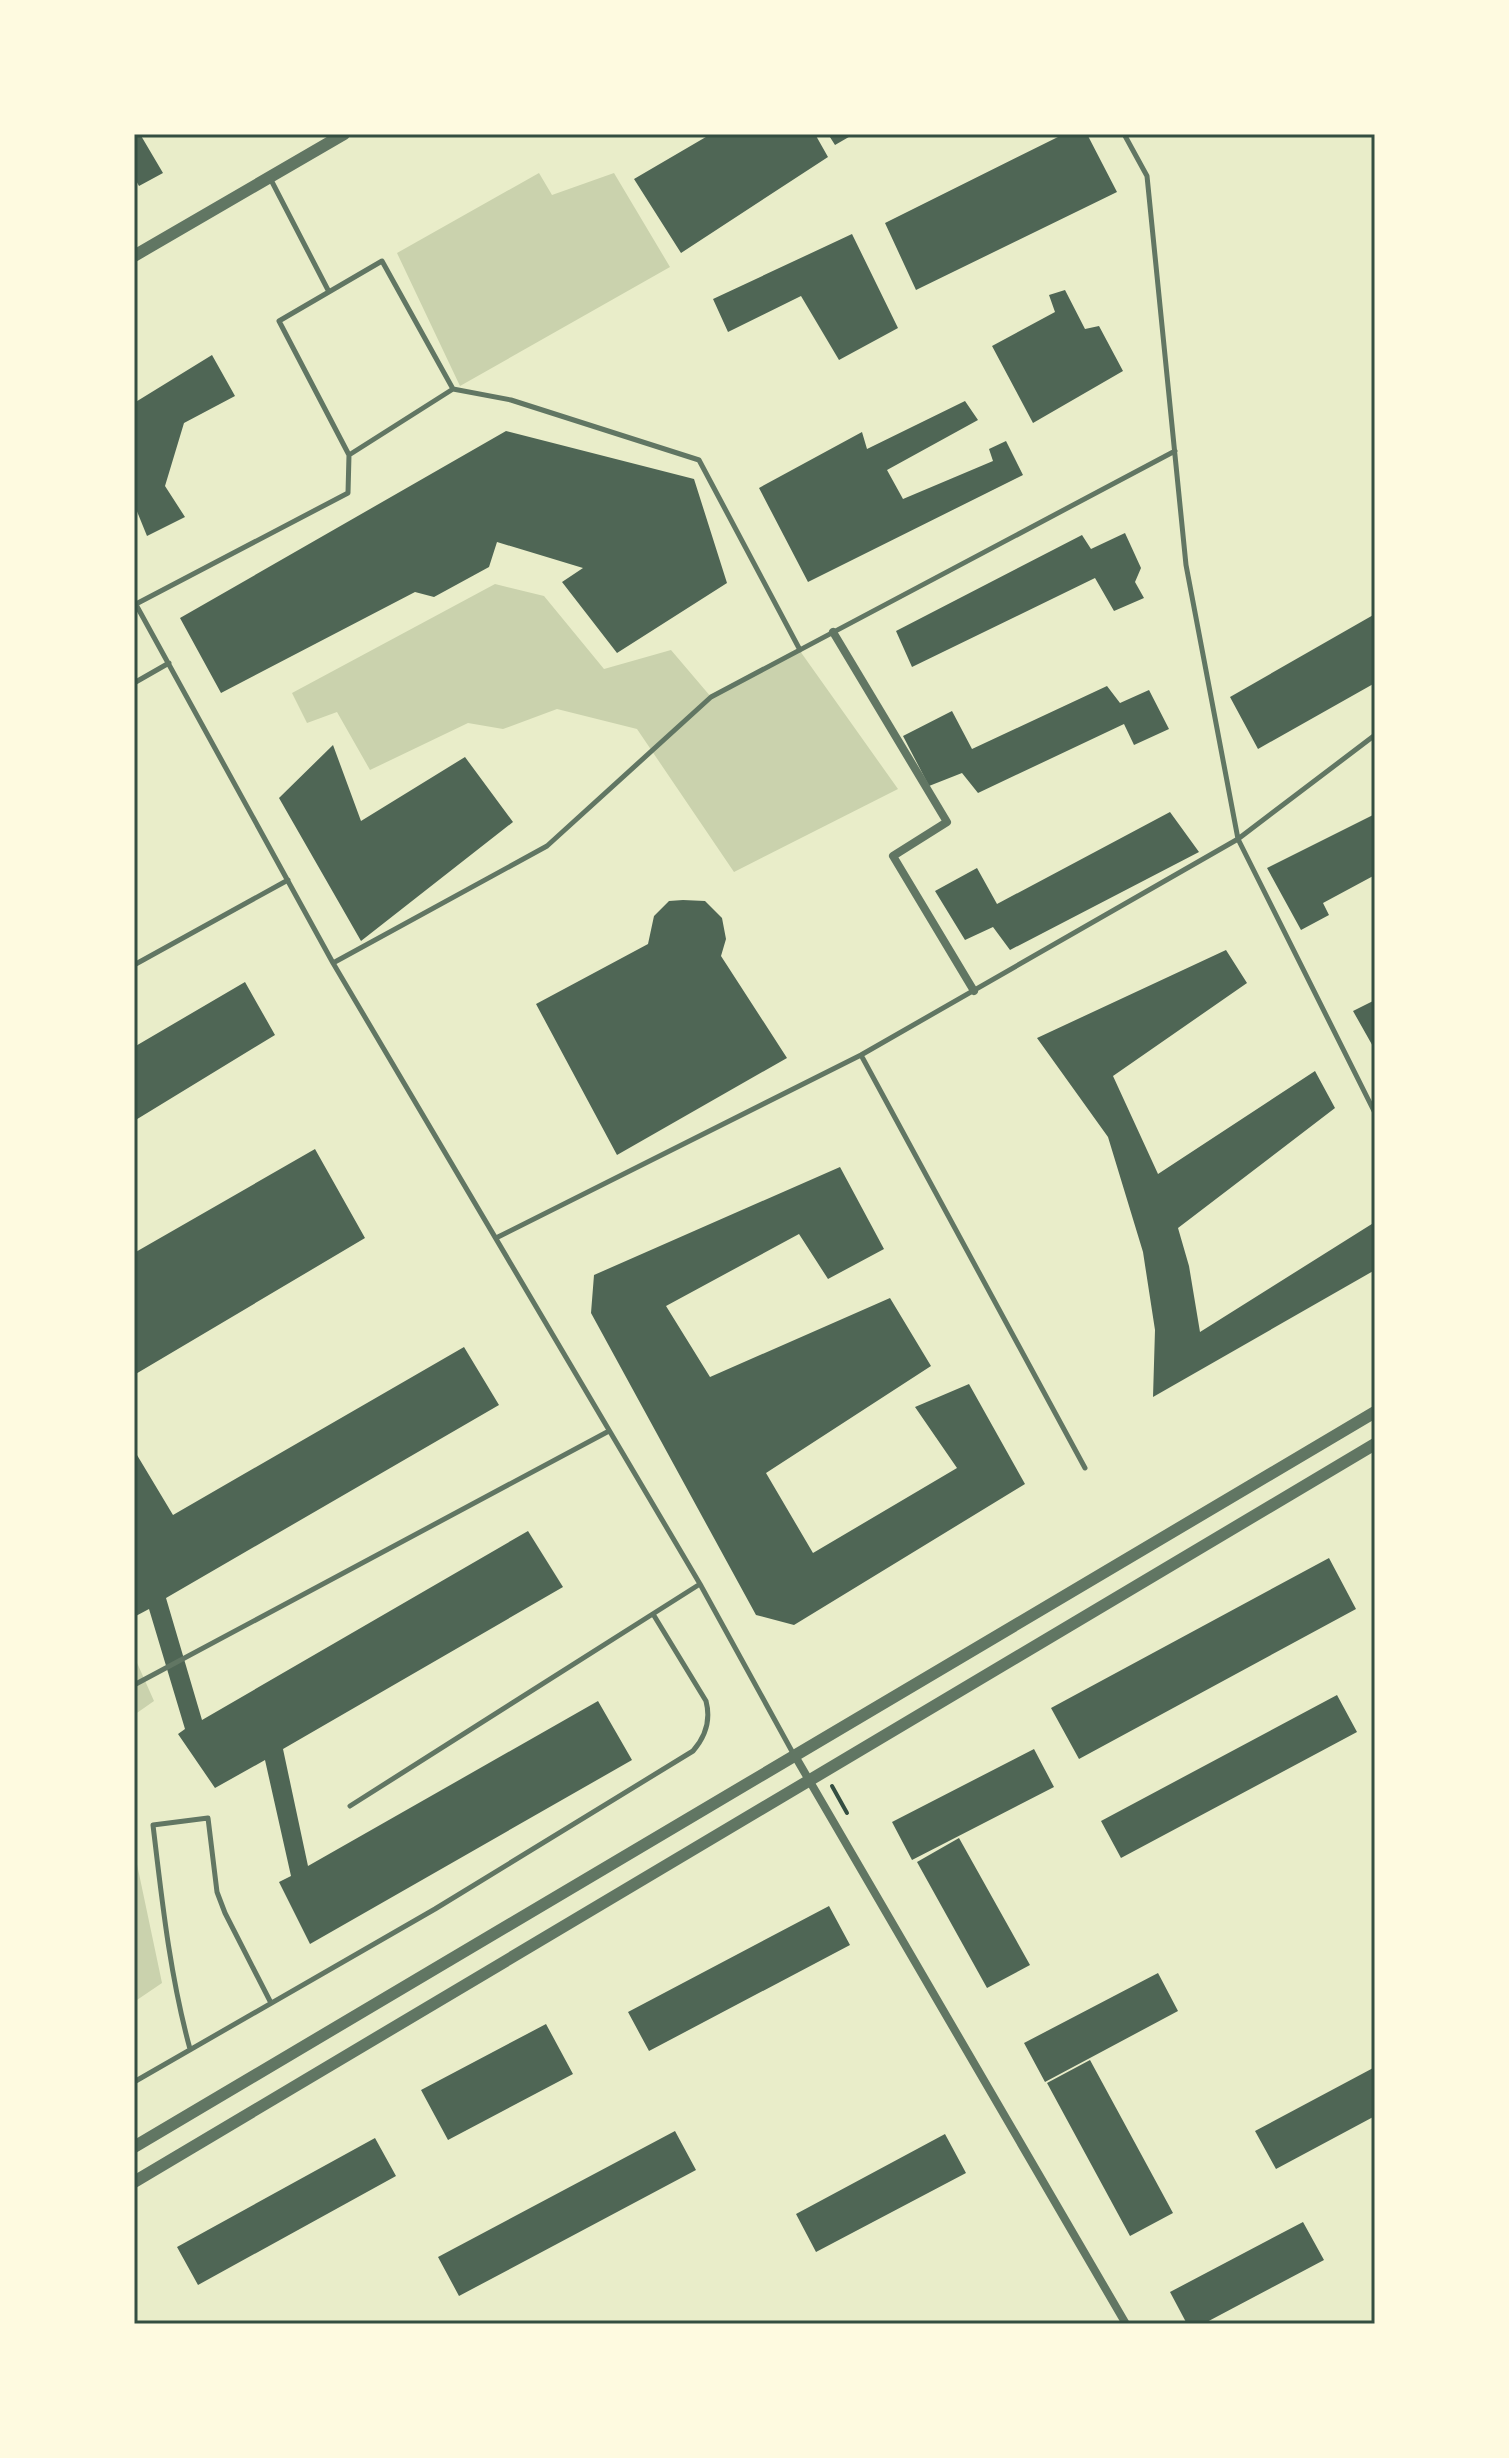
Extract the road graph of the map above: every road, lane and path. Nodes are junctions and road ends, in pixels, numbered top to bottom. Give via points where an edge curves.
1 (344, 134) edge
2 (1124, 134) edge
3 (269, 177) junction
4 (134, 256) edge
5 (328, 290) junction
6 (453, 389) junction
7 (1175, 451) junction
8 (349, 455) junction
9 (135, 602) edge
10 (833, 632) junction
11 (800, 650) junction
12 (169, 663) junction
13 (134, 683) edge
14 (1375, 735) edge
15 (1238, 839) junction
16 (288, 880) junction
17 (333, 963) junction
18 (134, 965) edge
19 (974, 991) junction
20 (861, 1055) junction
21 (1375, 1113) edge
22 (496, 1238) junction
23 (1375, 1412) edge
24 (609, 1431) junction
25 (1375, 1444) edge
26 (1085, 1468) dead end
27 (700, 1584) junction
28 (653, 1614) junction
29 (134, 1685) edge
30 (795, 1756) junction
31 (809, 1780) junction
32 (350, 1806) dead end
33 (271, 2003) junction
34 (190, 2049) junction
35 (134, 2082) edge
36 (134, 2147) edge
37 (134, 2182) edge
38 (1126, 2324) edge

1 - 3 street
2 - 7 lane via 1147,176
3 - 4 street
3 - 5 lane
5 - 6 lane via 382,261
5 - 8 lane via 279,321
6 - 8 lane
6 - 11 lane via 511,400 699,460
7 - 10 lane
7 - 15 lane via 1186,565
8 - 9 lane via 348,493
9 - 12 lane
10 - 11 lane
10 - 19 street via 947,822 893,856
11 - 17 lane via 711,697 547,846
12 - 13 lane
12 - 16 lane
14 - 15 lane
15 - 19 lane
15 - 21 lane
16 - 17 lane
16 - 18 lane
17 - 22 lane
19 - 20 lane
20 - 22 lane
20 - 26 lane
22 - 24 lane
23 - 30 street
24 - 27 lane
24 - 29 lane
25 - 31 street
27 - 28 lane
27 - 30 lane
28 - 32 lane
28 - 33 lane via 693,1675 709,1711 704,1739 693,1751
30 - 31 street
30 - 36 street
31 - 37 street
31 - 38 street
33 - 34 lane
33 - 34 lane via 217,1892 208,1818 153,1825 175,1994
34 - 35 lane

